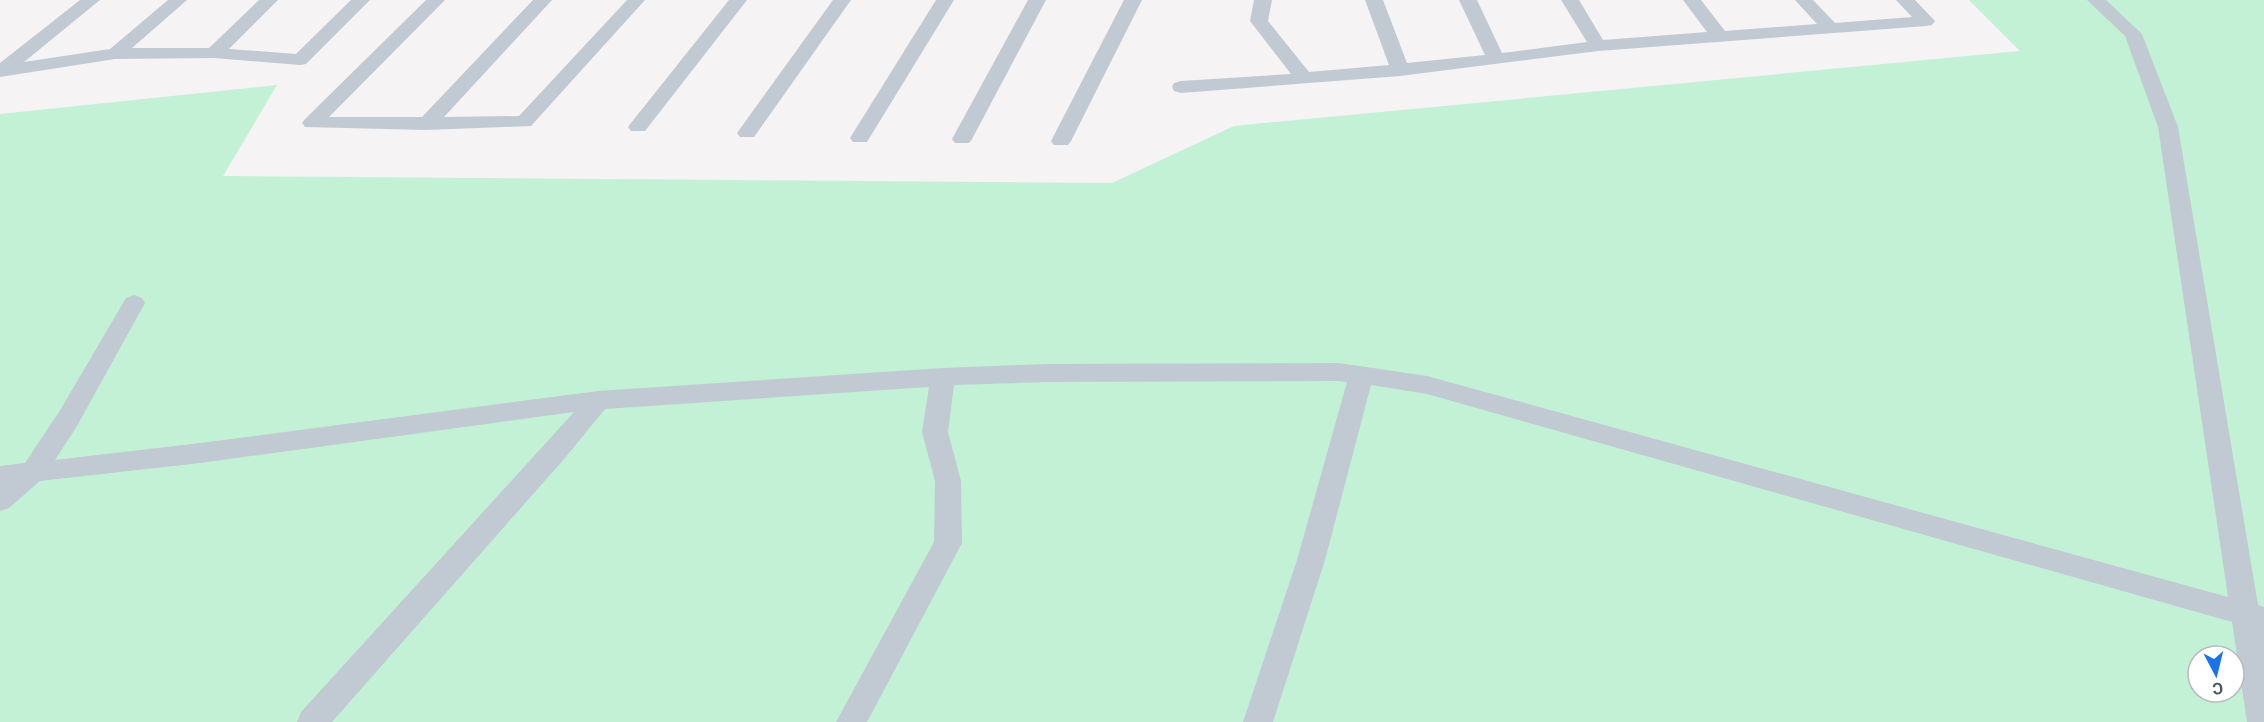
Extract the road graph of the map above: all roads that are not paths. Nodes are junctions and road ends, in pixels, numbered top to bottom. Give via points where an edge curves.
1 (91, 0) edge
2 (178, 0) edge
3 (268, 0) edge
4 (361, 0) edge
5 (436, 0) edge
6 (543, 0) edge
7 (636, 0) edge
8 (738, 0) edge
9 (842, 0) edge
10 (945, 0) edge
11 (1037, 0) edge
12 (1133, 0) edge
13 (1263, 0) edge
14 (1374, 0) edge
15 (1468, 0) edge
16 (1570, 0) edge
17 (1692, 0) edge
18 (1804, 0) edge
19 (1905, 0) edge
20 (2096, 0) edge
21 (1830, 28) junction
22 (1720, 37) junction
23 (1598, 46) junction
24 (214, 53) junction
25 (115, 54) junction
26 (1496, 60) junction
27 (1, 70) edge
28 (1400, 70) junction
29 (1305, 79) junction
30 (1181, 87) dead end
31 (426, 124) junction
32 (638, 126) dead end
33 (747, 133) dead end
34 (860, 138) dead end
35 (962, 139) dead end
36 (1061, 141) dead end
37 (134, 303) dead end
38 (1361, 376) junction
39 (943, 377) junction
40 (598, 400) junction
41 (32, 472) junction
42 (0, 476) edge
43 (0, 501) edge
44 (2255, 617) edge
45 (312, 722) edge
46 (851, 722) edge
47 (1258, 722) edge
48 (2262, 722) edge

1 - 27 lane
2 - 25 lane
3 - 24 lane
4 - 24 lane via 300,60
5 - 31 lane via 312,123
6 - 31 lane
7 - 31 lane via 524,122
8 - 32 lane
9 - 33 lane
10 - 34 lane
11 - 35 lane
12 - 36 lane
13 - 29 lane via 1259,21
14 - 28 lane
15 - 26 lane
16 - 23 lane
17 - 22 lane
18 - 21 lane
19 - 21 lane via 1926,21
20 - 44 lane via 2133,34 2168,127
21 - 22 lane
22 - 23 lane
23 - 26 lane
24 - 25 lane
25 - 27 lane
26 - 28 lane
28 - 29 lane
29 - 30 lane
37 - 41 lane via 68,419
38 - 39 lane via 1339,372
38 - 44 lane via 1427,385
38 - 47 lane via 1311,560
39 - 40 lane
39 - 46 lane via 935,432 948,481 948,543
40 - 41 lane
40 - 45 lane
41 - 42 lane
41 - 43 lane
44 - 48 lane

